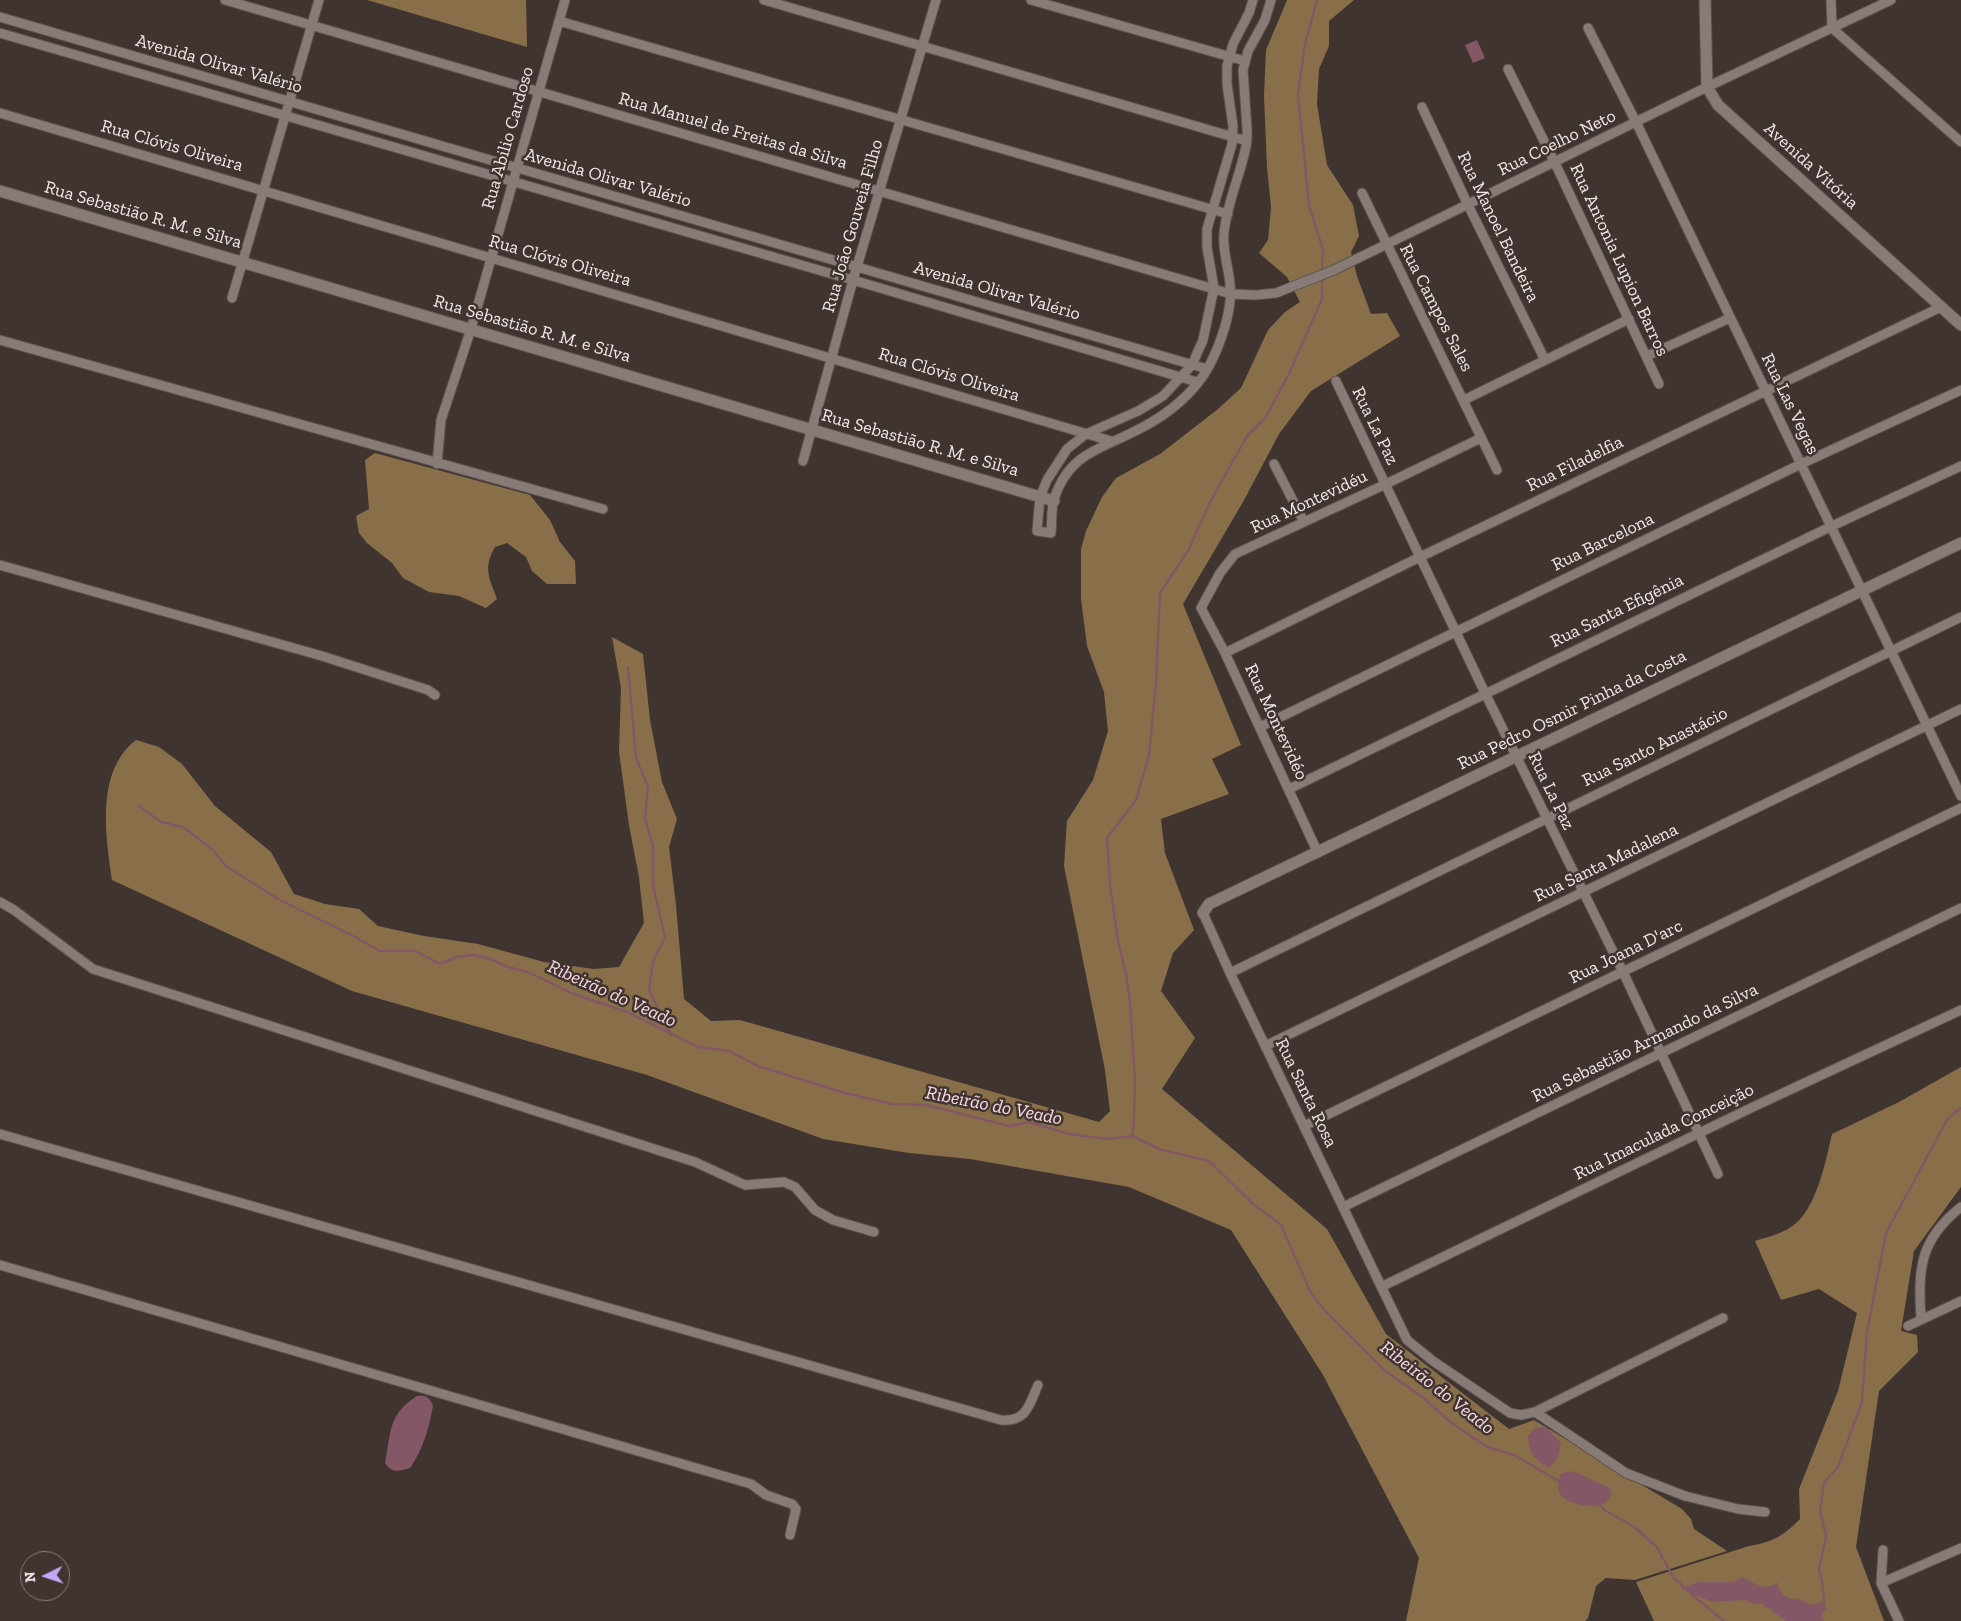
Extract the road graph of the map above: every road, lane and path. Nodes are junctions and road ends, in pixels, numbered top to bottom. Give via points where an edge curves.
1 (225, 0) edge
2 (319, 0) edge
3 (565, 0) edge
4 (764, 0) edge
5 (936, 0) edge
6 (1031, 0) edge
7 (1253, 0) edge
8 (1271, 0) edge
9 (1705, 0) edge
10 (1831, 0) edge
11 (1891, 0) edge
12 (0, 17) edge
13 (559, 21) junction
14 (312, 25) junction
15 (1588, 28) dead end
16 (1832, 28) junction
17 (0, 33) edge
18 (923, 46) junction
19 (1228, 58) junction
20 (1245, 61) junction
21 (1508, 69) dead end
22 (1707, 87) junction
23 (539, 90) junction
24 (290, 102) junction
25 (1422, 107) dead end
26 (0, 113) edge
27 (286, 115) junction
28 (901, 120) junction
29 (1636, 122) junction
30 (1233, 137) junction
31 (1247, 141) junction
32 (1961, 142) edge
33 (1554, 163) junction
34 (518, 168) junction
35 (512, 183) junction
36 (264, 190) junction
37 (0, 191) edge
38 (881, 191) junction
39 (1362, 193) dead end
40 (1468, 205) junction
41 (1213, 210) junction
42 (1228, 214) junction
43 (1386, 243) junction
44 (492, 257) junction
45 (243, 262) junction
46 (857, 268) junction
47 (853, 280) junction
48 (1214, 288) junction
49 (1231, 294) junction
50 (232, 298) dead end
51 (1941, 307) junction
52 (1730, 318) junction
53 (1629, 319) junction
54 (1961, 325) edge
55 (471, 329) junction
56 (0, 340) edge
57 (1647, 356) junction
58 (833, 358) junction
59 (1545, 360) junction
60 (1192, 365) junction
61 (1207, 369) junction
62 (1182, 378) junction
63 (1336, 381) dead end
64 (1198, 382) junction
65 (1659, 384) dead end
66 (1961, 390) edge
67 (1766, 391) junction
68 (1464, 400) junction
69 (812, 430) junction
70 (1086, 434) junction
71 (1481, 438) junction
72 (1111, 441) junction
73 (803, 461) dead end
74 (437, 464) junction
75 (1274, 464) dead end
76 (1801, 464) junction
77 (1961, 466) edge
78 (1496, 470) dead end
79 (1386, 484) junction
80 (1040, 497) junction
81 (1054, 501) junction
82 (603, 509) dead end
83 (1304, 522) junction
84 (1832, 526) junction
85 (1961, 543) edge
86 (1420, 557) junction
87 (0, 565) edge
88 (1862, 591) junction
89 (1200, 608) joint
90 (1961, 617) edge
91 (1456, 631) junction
92 (1891, 651) junction
93 (1225, 653) junction
94 (1485, 693) junction
95 (436, 696) dead end
96 (1961, 709) edge
97 (1927, 725) junction
98 (1260, 727) junction
99 (1516, 756) junction
100 (1289, 789) junction
101 (1961, 796) edge
102 (1961, 808) edge
103 (1546, 818) junction
104 (1318, 853) junction
105 (1583, 892) junction
106 (0, 902) edge
107 (1961, 908) edge
108 (1203, 913) joint
109 (1623, 972) junction
110 (1230, 973) junction
111 (1961, 1010) edge
112 (1265, 1046) junction
113 (1662, 1054) junction
114 (1304, 1126) junction
115 (1700, 1133) junction
116 (0, 1134) edge
117 (1718, 1174) dead end
118 (1344, 1206) junction
119 (1961, 1206) edge
120 (874, 1232) dead end
121 (0, 1265) edge
122 (1383, 1286) junction
123 (1961, 1301) edge
124 (1724, 1318) dead end
125 (1921, 1319) junction
126 (1908, 1326) dead end
127 (1038, 1385) dead end
128 (1535, 1412) junction
129 (1765, 1512) dead end
130 (790, 1535) dead end
131 (1961, 1548) edge
132 (1883, 1550) dead end
133 (1881, 1583) junction
134 (1899, 1621) edge

1 - 14 street, Rua Manuel de Freitas da Silva
2 - 14 street
3 - 13 street, Rua Abilio Cardoso
4 - 18 street
5 - 18 street, Rua João Gouveia Filho
6 - 19 street
7 - 19 street
8 - 20 street
9 - 22 street
10 - 16 street
11 - 16 street, Rua Coelho Neto
12 - 24 street, Avenida Olivar Valério
13 - 23 street, Rua Abilio Cardoso
13 - 28 street
14 - 23 street, Rua Manuel de Freitas da Silva
14 - 24 street
15 - 29 street, Rua Las Vegas
16 - 22 street, Rua Coelho Neto
16 - 32 street
17 - 27 street
18 - 28 street, Rua João Gouveia Filho
18 - 30 street
19 - 20 street
19 - 30 street via 1226,75
20 - 31 street via 1242,82
21 - 33 street, Rua Antonia Lupion Barros
22 - 29 street, Rua Coelho Neto
22 - 51 street, Avenida Vitória via 1728,116
23 - 34 street, Rua Abilio Cardoso
23 - 38 street, Rua Manuel de Freitas da Silva
24 - 27 street
24 - 34 street, Avenida Olivar Valério
25 - 40 street, Rua Manoel Bandeira
26 - 36 street, Rua Clóvis Oliveira
27 - 35 street
27 - 36 street
28 - 38 street, Rua João Gouveia Filho
28 - 41 street
29 - 33 street, Rua Coelho Neto
29 - 52 street, Rua Las Vegas
30 - 31 street
30 - 41 street
31 - 42 street
33 - 40 street, Rua Coelho Neto
33 - 53 street, Rua Antonia Lupion Barros
34 - 35 street, Rua Abilio Cardoso
34 - 46 street, Avenida Olivar Valério
35 - 44 street, Rua Abilio Cardoso
35 - 47 street
36 - 44 street, Rua Clóvis Oliveira
36 - 45 street
37 - 45 street, Rua Sebastião R. M. e Silva
38 - 46 street, Rua João Gouveia Filho
38 - 48 street, Rua Manuel de Freitas da Silva
39 - 43 street, Rua Campos Sales
40 - 43 street, Rua Coelho Neto
40 - 59 street, Rua Manoel Bandeira
41 - 42 street
41 - 48 street via 1206,238
42 - 49 street via 1224,238
43 - 49 street, Rua Coelho Neto via 1310,281 1276,293
43 - 68 street, Rua Campos Sales
44 - 55 street, Rua Abilio Cardoso
44 - 58 street, Rua Clóvis Oliveira
45 - 50 street
45 - 55 street, Rua Sebastião R. M. e Silva
46 - 47 street, Rua João Gouveia Filho
46 - 60 street, Avenida Olivar Valério
47 - 58 street, Rua João Gouveia Filho
47 - 62 street
48 - 49 street, Rua Manuel de Freitas da Silva
48 - 60 street via 1203,340
49 - 61 street via 1218,347
51 - 54 street, Avenida Vitória
51 - 67 street, Rua Filadelfia
52 - 57 street
52 - 67 street, Rua Las Vegas
53 - 57 street, Rua Antonia Lupion Barros
53 - 59 street
55 - 69 street, Rua Sebastião R. M. e Silva
55 - 74 street, Rua Abilio Cardoso via 441,420
56 - 74 street
57 - 65 street, Rua Antonia Lupion Barros
58 - 69 street, Rua João Gouveia Filho
58 - 70 street, Rua Clóvis Oliveira
59 - 68 street
60 - 61 street, Avenida Olivar Valério
60 - 62 street
61 - 64 street
62 - 64 street
62 - 70 street via 1163,396 1146,406
63 - 79 street, Rua La Paz
64 - 72 street via 1182,400 1142,428
66 - 76 street, Rua Barcelona
67 - 76 street, Rua Las Vegas
67 - 86 street, Rua Filadelfia
68 - 71 street, Rua Campos Sales
69 - 73 street, Rua João Gouveia Filho
69 - 80 street, Rua Sebastião R. M. e Silva
70 - 72 street, Rua Clóvis Oliveira
70 - 80 street via 1067,449
71 - 78 street, Rua Campos Sales
71 - 79 street, Rua Montevidéu
72 - 81 street via 1074,464
74 - 82 street
75 - 83 street
76 - 84 street, Rua Las Vegas
76 - 91 street, Rua Barcelona
77 - 84 street, Rua Santa Efigênia
79 - 83 street, Rua Montevidéu
79 - 86 street, Rua La Paz
80 - 81 street, Rua Sebastião R. M. e Silva
80 - 81 street via 1037,531 1051,533
83 - 89 street, Rua Montevidéu via 1235,554
84 - 88 street, Rua Las Vegas
84 - 94 street, Rua Santa Efigênia
85 - 88 street, Rua Pedro Osmir Pinha da Costa
86 - 91 street, Rua La Paz
86 - 93 street, Rua Filadelfia
87 - 95 street via 322,656 428,690
88 - 92 street, Rua Las Vegas
88 - 99 street, Rua Pedro Osmir Pinha da Costa
89 - 93 street, Rua Montevidéo
90 - 92 street, Rua Santo Anastácio
91 - 94 street, Rua La Paz
91 - 98 street, Rua Barcelona
92 - 97 street, Rua Las Vegas
92 - 103 street, Rua Santo Anastácio
93 - 98 street, Rua Montevidéo
94 - 99 street, Rua La Paz
94 - 100 street, Rua Santa Efigênia
96 - 97 street, Rua Santa Madalena
97 - 101 street, Rua Las Vegas
97 - 105 street, Rua Santa Madalena
98 - 100 street, Rua Montevidéo
99 - 103 street, Rua La Paz
99 - 104 street, Rua Pedro Osmir Pinha da Costa
100 - 104 street, Rua Montevidéo
102 - 109 street, Rua Joana D'arc
103 - 105 street, Rua La Paz
103 - 110 street, Rua Santo Anastácio
104 - 108 street, Rua Pedro Osmir Pinha da Costa via 1209,904
105 - 109 street, Rua La Paz
105 - 112 street, Rua Santa Madalena
106 - 120 street via 79,960 104,973 695,1162 744,1185 784,1182 795,1187 815,1210 832,1220
107 - 113 street, Rua Sebastião Armando da Silva
108 - 110 street, Rua Santa Rosa
109 - 113 street, Rua La Paz
109 - 114 street, Rua Joana D'arc
110 - 112 street, Rua Santa Rosa
111 - 115 street, Rua Imaculada Conceição
112 - 114 street, Rua Santa Rosa
113 - 115 street, Rua La Paz
113 - 118 street, Rua Sebastião Armando da Silva
114 - 118 street, Rua Santa Rosa
115 - 117 street, Rua La Paz
115 - 122 street, Rua Imaculada Conceição
116 - 127 street via 1001,1420 1019,1418
118 - 122 street, Rua Santa Rosa
119 - 125 street via 1935,1234 1924,1255 1919,1281
121 - 130 street via 750,1484 796,1509
122 - 128 street, Rua Santa Rosa via 1408,1340 1433,1361 1510,1413
123 - 125 street
124 - 128 street
125 - 126 street
128 - 129 street via 1626,1473 1685,1496
131 - 133 street
132 - 133 street
133 - 134 street

